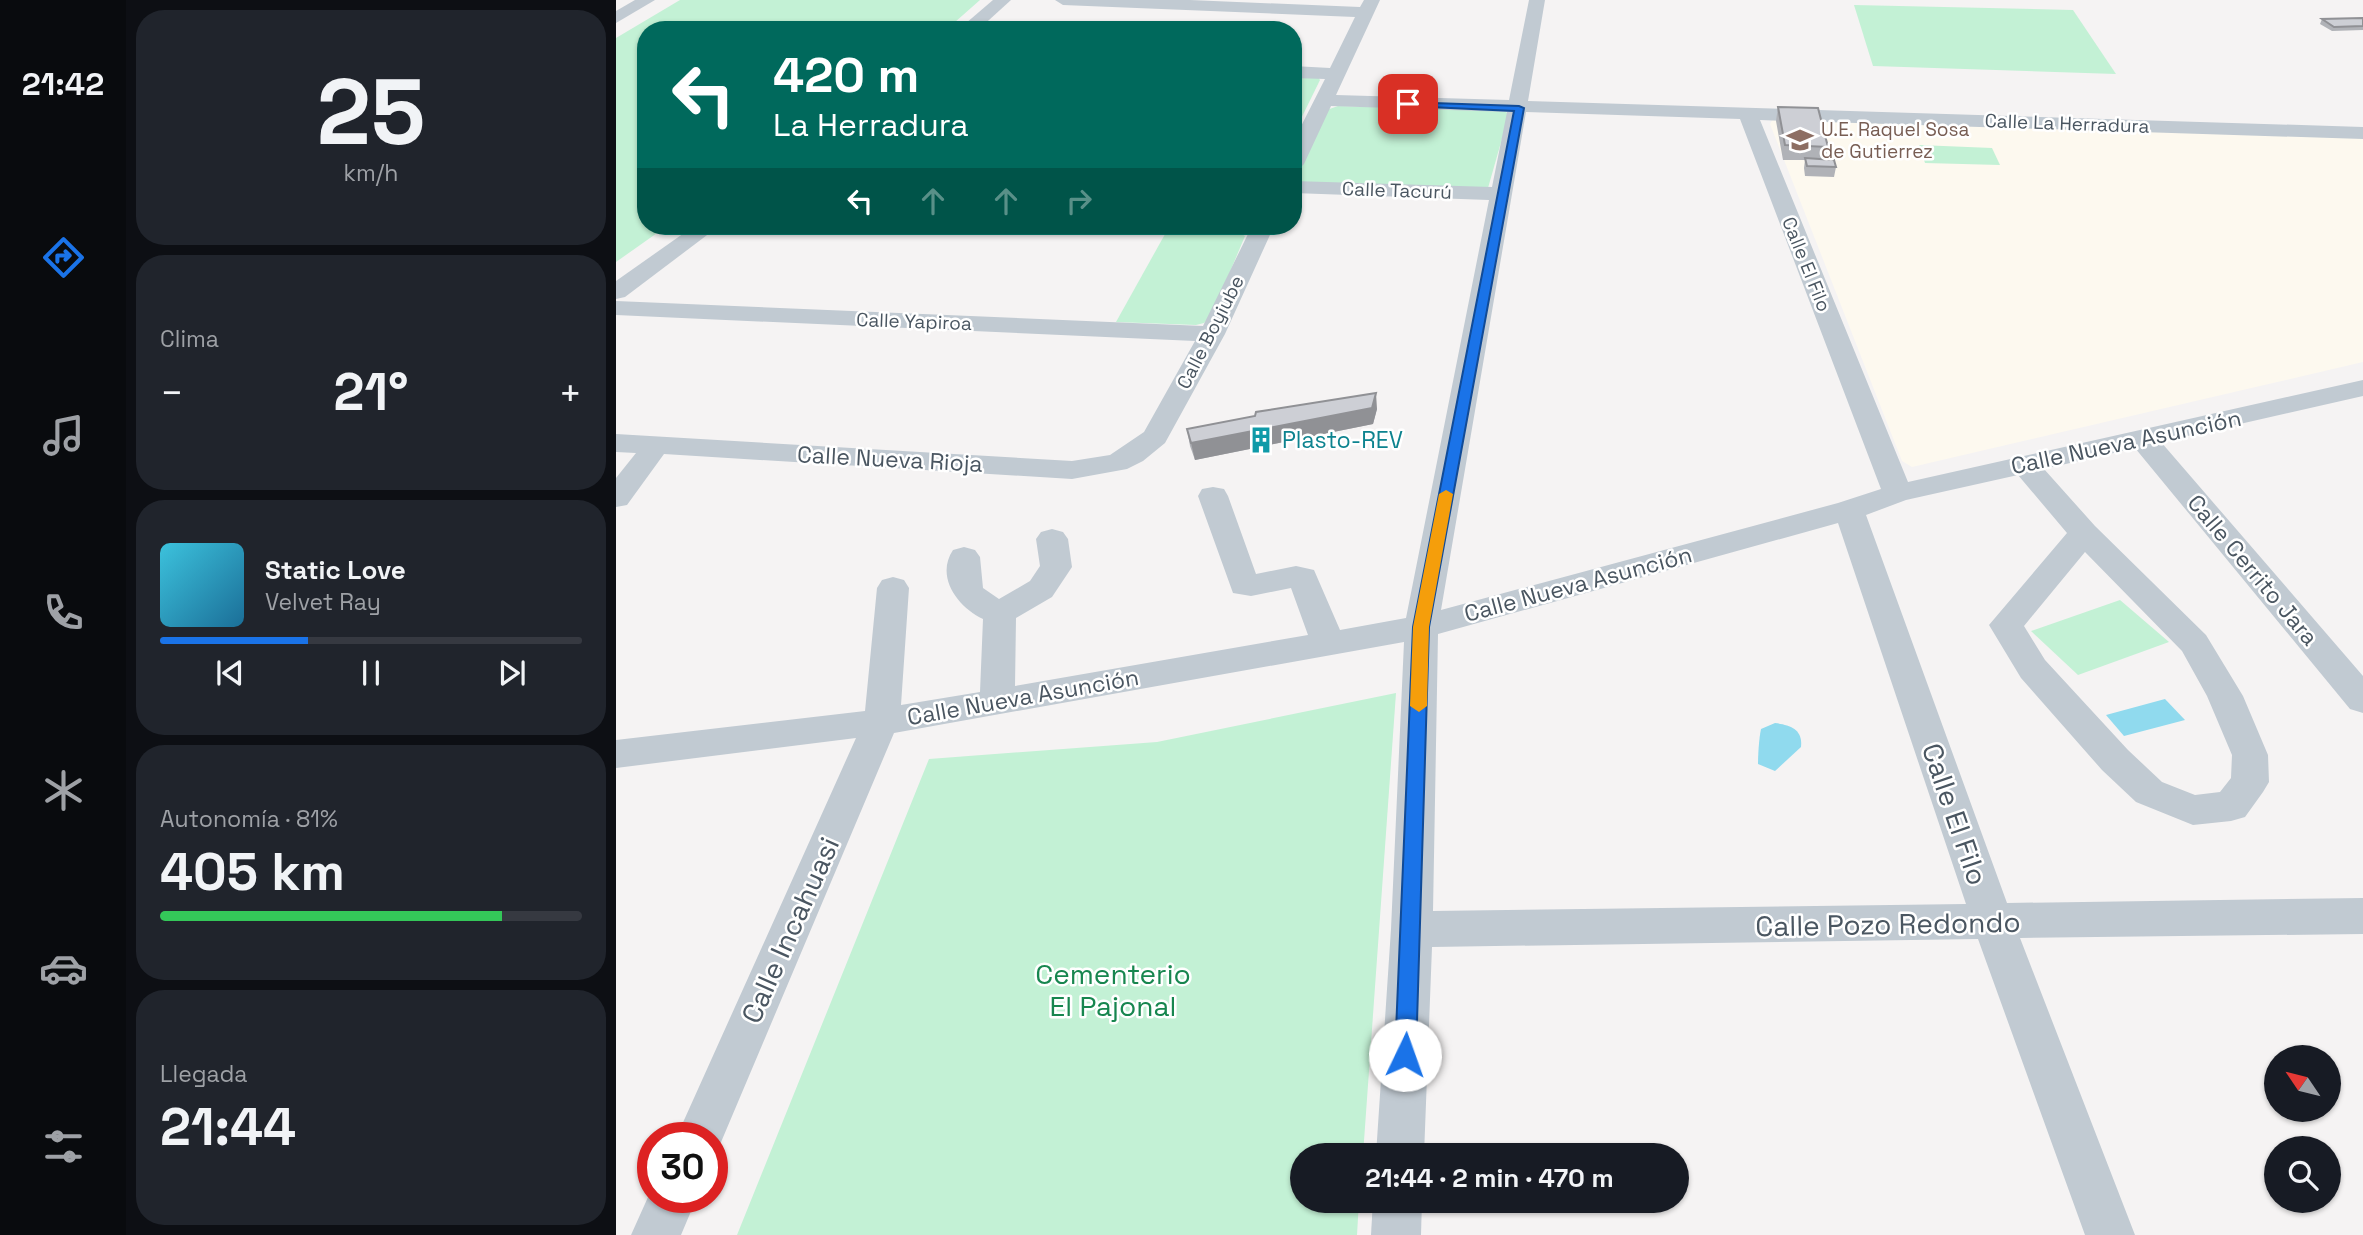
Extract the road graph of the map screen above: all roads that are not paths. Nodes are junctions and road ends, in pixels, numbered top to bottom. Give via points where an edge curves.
1 (648, 0) edge
2 (1003, 0) edge
3 (1063, 0) edge
4 (1537, 0) edge
5 (1369, 6) edge
6 (616, 18) edge
7 (978, 21) edge
8 (1302, 72) edge
9 (1337, 74) junction
10 (1324, 100) junction
11 (1519, 108) junction
12 (1747, 113) junction
13 (2363, 133) edge
14 (1302, 136) edge
15 (1302, 187) edge
16 (1501, 194) junction
17 (695, 235) edge
18 (1259, 235) edge
19 (616, 292) edge
20 (616, 308) edge
21 (1212, 334) junction
22 (2363, 388) edge
23 (1169, 435) joint
24 (2143, 439) junction
25 (616, 443) edge
26 (656, 446) junction
27 (2024, 464) junction
28 (1898, 492) junction
29 (1213, 496) dead end
30 (616, 498) edge
31 (1849, 510) junction
32 (2084, 533) junction
33 (1052, 540) dead end
34 (964, 557) dead end
35 (893, 588) dead end
36 (1000, 613) junction
37 (1421, 627) junction
38 (1328, 643) junction
39 (997, 700) junction
40 (2363, 700) edge
41 (881, 722) junction
42 (616, 754) edge
43 (2363, 916) edge
44 (1993, 922) junction
45 (1412, 929) junction
46 (706, 1122) edge
47 (1401, 1143) edge
48 (666, 1213) edge
49 (1397, 1213) edge
50 (656, 1235) edge
51 (1396, 1235) edge
52 (2110, 1235) edge

1 - 6 street
2 - 7 street
3 - 5 street
4 - 11 street
5 - 9 street
8 - 9 street
9 - 10 street
10 - 11 street, Calle La Herradura
10 - 14 street
11 - 12 street, Calle La Herradura
11 - 16 street
12 - 13 street, Calle La Herradura
12 - 28 street, Calle El Filo
15 - 16 street, Calle Tacurú
16 - 37 street
17 - 19 street
18 - 21 street, Calle Boyiube
20 - 21 street, Calle Yapiroa
21 - 23 street, Calle Boyiube
22 - 24 street, Calle Nueva Asunción
23 - 26 street, Calle Nueva Rioja via 1117,463 1072,470
24 - 27 street, Calle Nueva Asunción
24 - 40 street, Calle Cerrito Jara
25 - 26 street, Calle Nueva Rioja
26 - 30 street
27 - 28 street, Calle Nueva Asunción
27 - 32 street
28 - 31 street, Calle Nueva Asunción
29 - 38 street via 1244,585 1303,578
31 - 37 street, Calle Nueva Asunción
31 - 44 street, Calle El Filo
32 - 32 street via 2194,643 2225,696 2250,755 2250,782 2231,806 2193,810 2149,792 2033,669 2006,625
33 - 36 street via 1056,567 1041,589
34 - 36 street via 964,584 970,598
35 - 41 street, Calle Incahuasi
36 - 39 street
37 - 38 street, Calle Nueva Asunción
37 - 45 street
38 - 39 street, Calle Nueva Asunción
39 - 41 street, Calle Nueva Asunción
41 - 42 street, Calle Nueva Asunción
41 - 46 street, Calle Incahuasi
43 - 44 street, Calle Pozo Redondo
44 - 45 street, Calle Pozo Redondo
44 - 52 street, Calle El Filo
45 - 47 street
48 - 50 street
49 - 51 street

